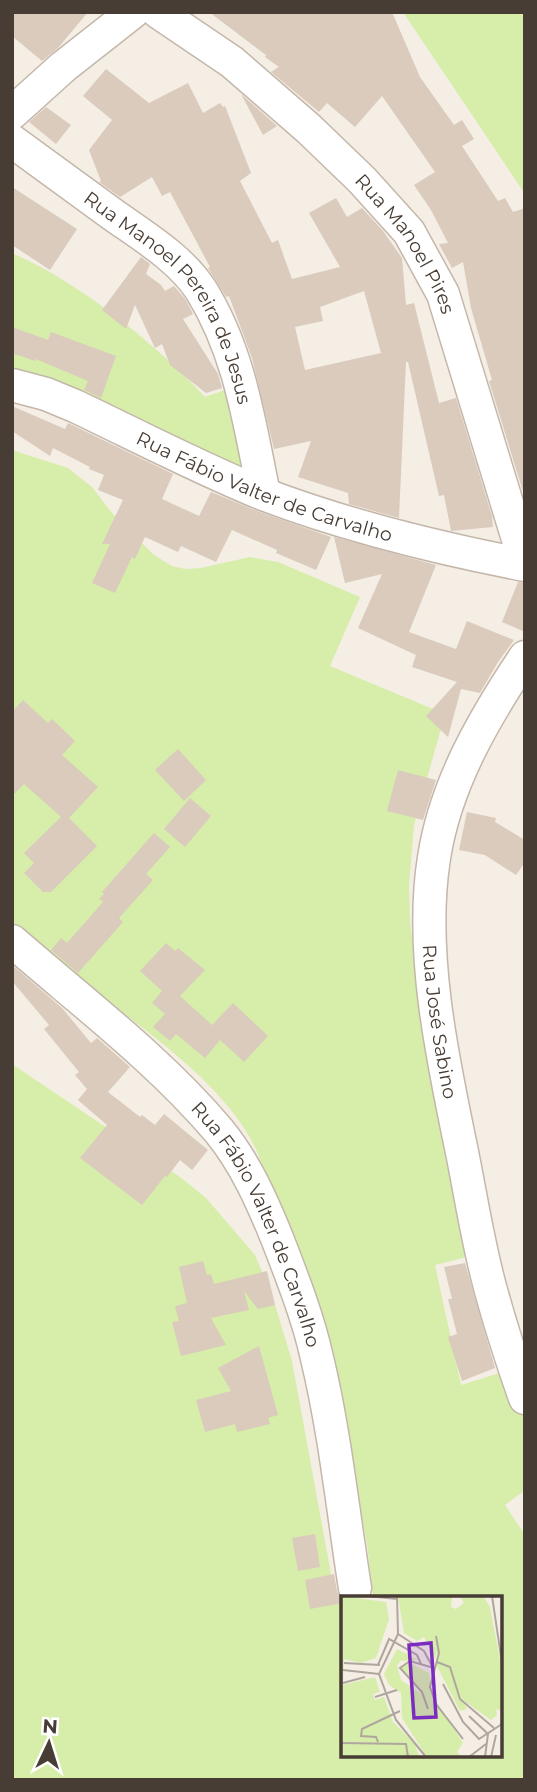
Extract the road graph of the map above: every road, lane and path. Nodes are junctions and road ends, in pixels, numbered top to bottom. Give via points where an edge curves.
1 (133, 12) edge
2 (158, 12) edge
3 (12, 113) edge
4 (12, 141) edge
5 (12, 385) edge
6 (264, 494) junction
7 (525, 563) edge
8 (525, 657) edge
9 (12, 941) edge
10 (525, 1398) edge
11 (355, 1588) dead end

1 - 3 street
2 - 7 street, Rua Manoel Pires via 232,62 309,129 409,232 443,294
4 - 6 street, Rua Manoel Pereira de Jesus via 154,244 200,289 239,373
5 - 6 street, Rua Fábio Valter de Carvalho via 75,406
6 - 7 street, Rua Fábio Valter de Carvalho via 369,528
8 - 10 street, Rua José Sabino via 473,742 449,797 434,858 429,910 442,1059 490,1284
9 - 11 street, Rua Fábio Valter de Carvalho via 151,1062 221,1133 253,1181 288,1266 317,1355

